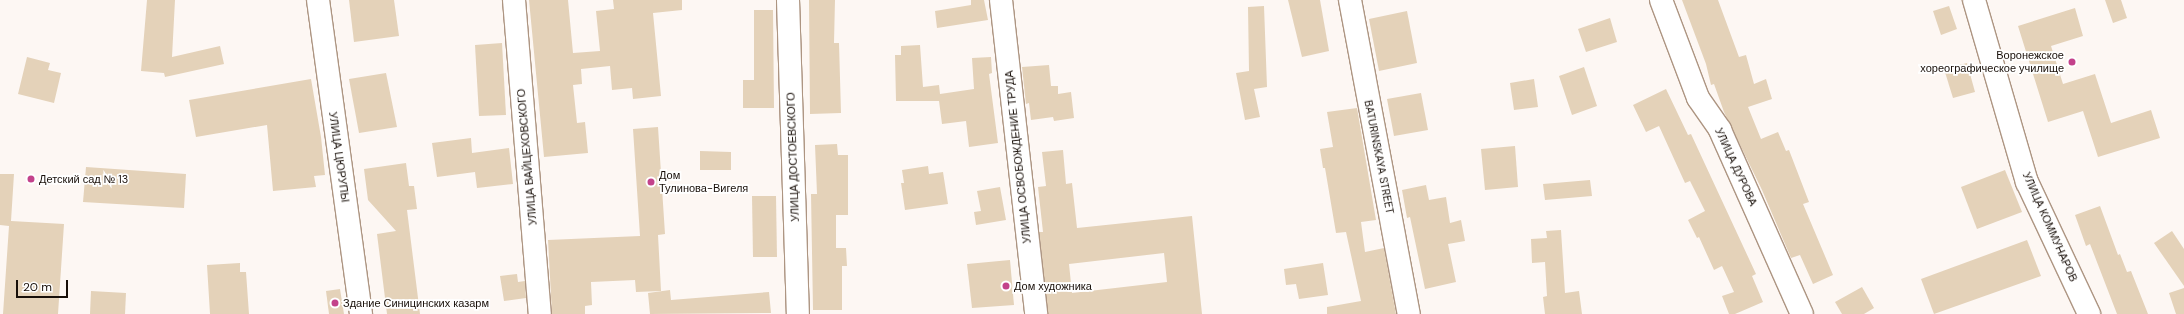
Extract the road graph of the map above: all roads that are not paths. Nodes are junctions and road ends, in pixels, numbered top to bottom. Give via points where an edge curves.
1 (318, 0) edge
2 (514, 0) edge
3 (788, 0) edge
4 (1001, 0) edge
5 (1350, 0) edge
6 (1661, 0) edge
7 (1974, 0) edge
8 (361, 314) edge
9 (540, 314) edge
10 (798, 314) edge
11 (1036, 314) edge
12 (1408, 314) edge
13 (1802, 314) edge
14 (2089, 314) edge

1 - 8 street, УЛИЦА ЦЮРУПЫ
2 - 9 street, УЛИЦА ВАЙЦЕХОВСКОГО
3 - 10 street, УЛИЦА ДОСТОЕВСКОГО
4 - 11 street, УЛИЦА ОСВОБОЖДЕНИЕ ТРУДА
5 - 12 street, BATURINSKAYA STREET
6 - 13 street, УЛИЦА ДУРОВА via 1698,98 1720,130
7 - 14 street, УЛИЦА КОММУНАРОВ via 2028,182

